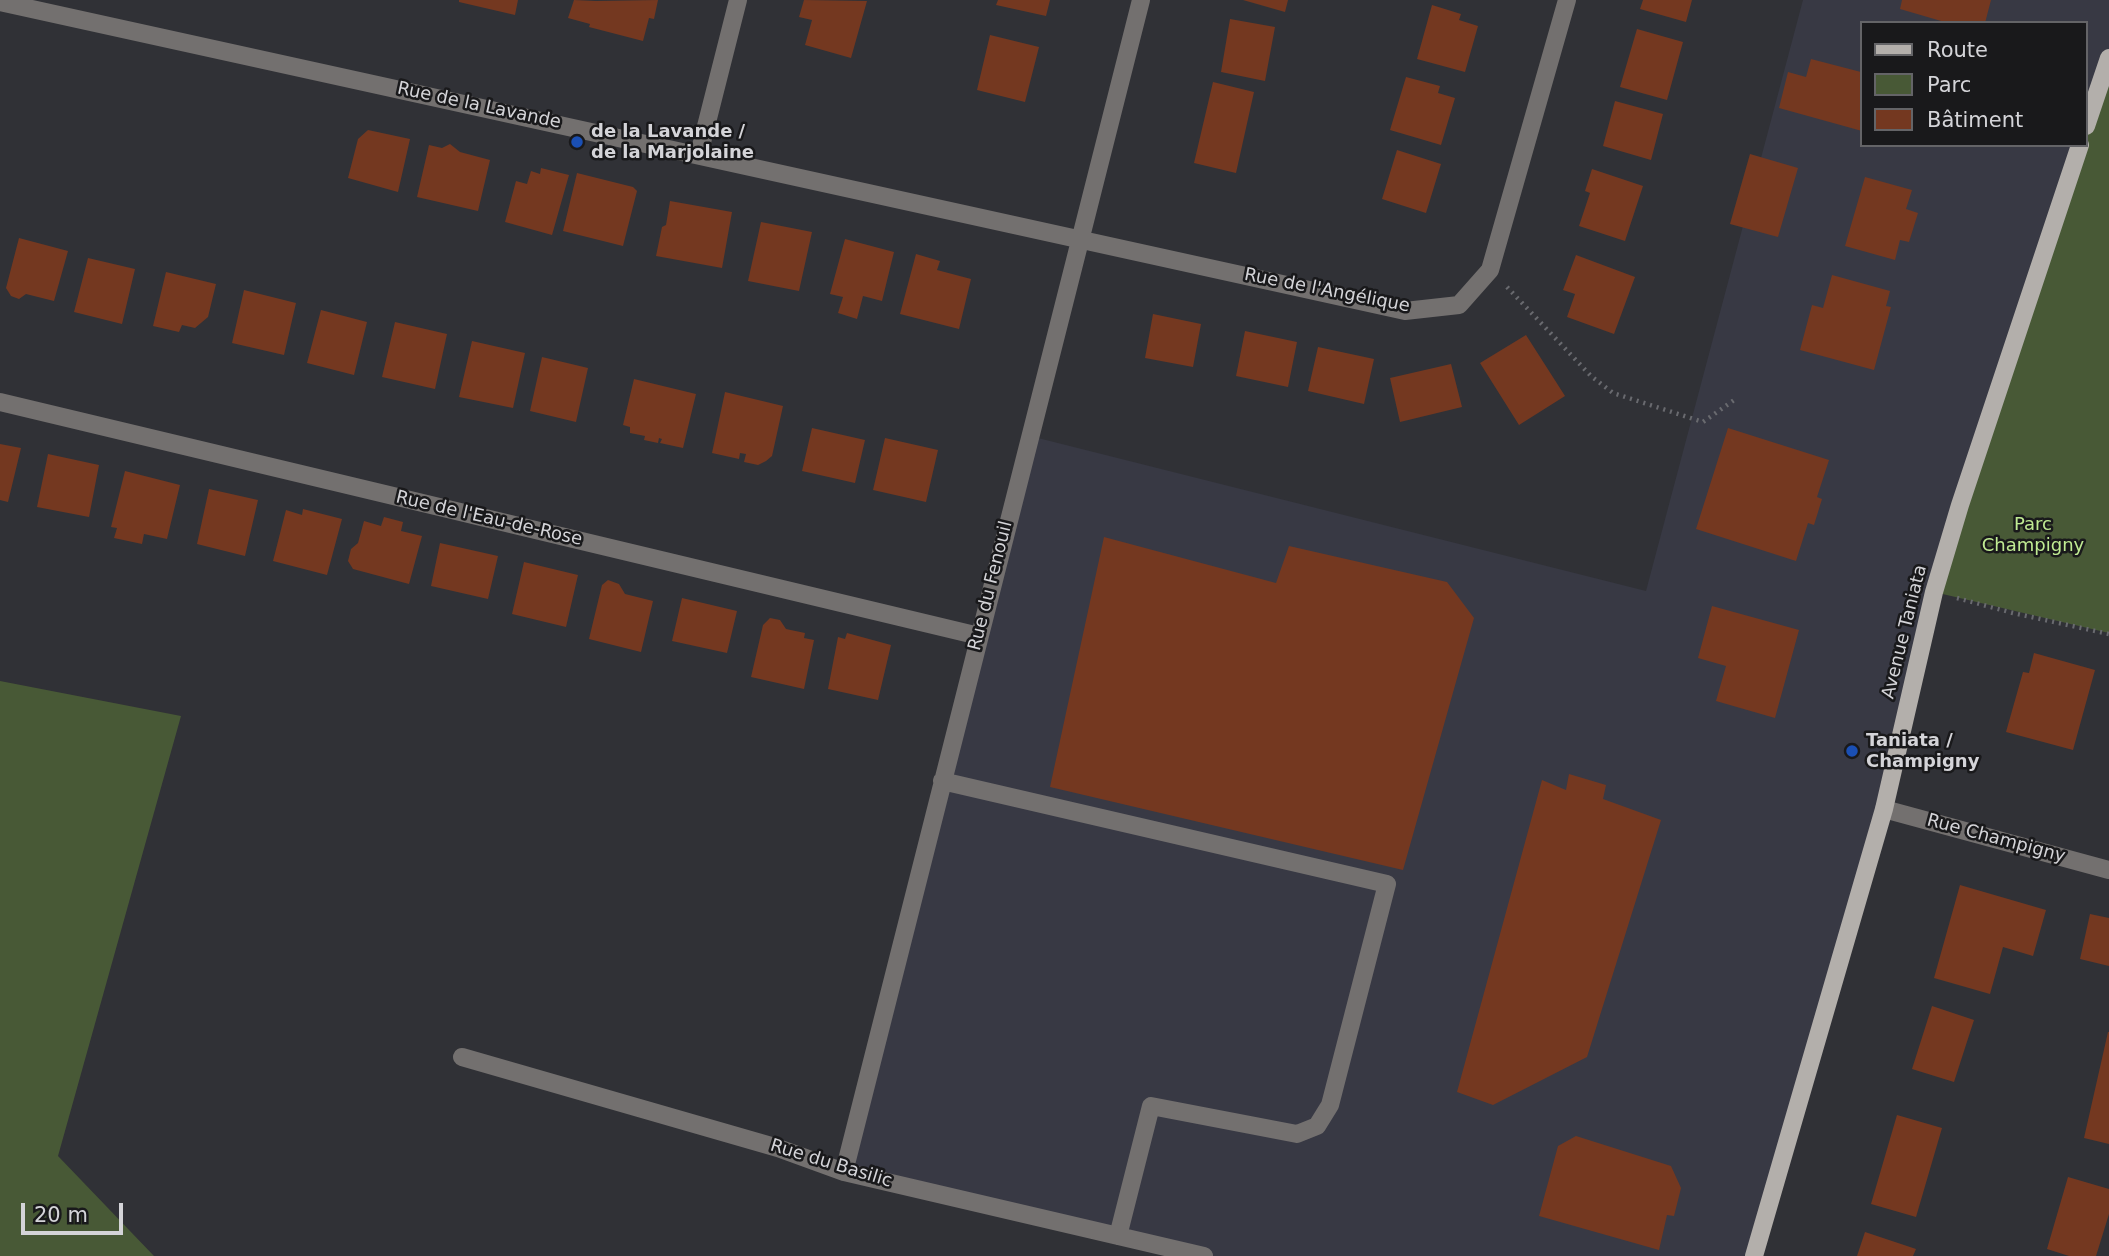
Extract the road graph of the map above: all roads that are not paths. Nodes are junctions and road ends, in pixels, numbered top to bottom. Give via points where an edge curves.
1 (738, 0) edge
2 (1141, 0) edge
3 (1567, 0) edge
4 (0, 2) edge
5 (2109, 58) edge
6 (2088, 120) edge
7 (2079, 147) edge
8 (699, 154) junction
9 (1080, 239) junction
10 (0, 402) edge
11 (979, 636) junction
12 (942, 781) junction
13 (1884, 809) junction
14 (2109, 870) edge
15 (462, 1056) dead end
16 (844, 1172) junction
17 (1118, 1236) junction
18 (1204, 1256) edge
19 (1754, 1256) edge

1 - 8 street
2 - 9 street, Rue du Fenouil
3 - 9 street, Rue de l'Angélique via 1490,270 1459,305 1405,311
4 - 8 street, Rue de la Lavande
5 - 6 main road
7 - 13 main road, Avenue Taniata via 1934,592
8 - 9 street, Rue de la Lavande
9 - 11 street, Rue du Fenouil
10 - 11 street, Rue de l'Eau-de-Rose
11 - 12 street, Rue du Fenouil
12 - 16 street, Rue du Fenouil
12 - 17 street via 1387,884 1330,1105 1317,1126 1297,1134 1151,1106
13 - 14 street, Rue Champigny
13 - 19 main road, Avenue Taniata
15 - 16 street, Rue du Basilic via 778,1148
16 - 17 street, Rue du Basilic
17 - 18 street, Rue du Basilic

